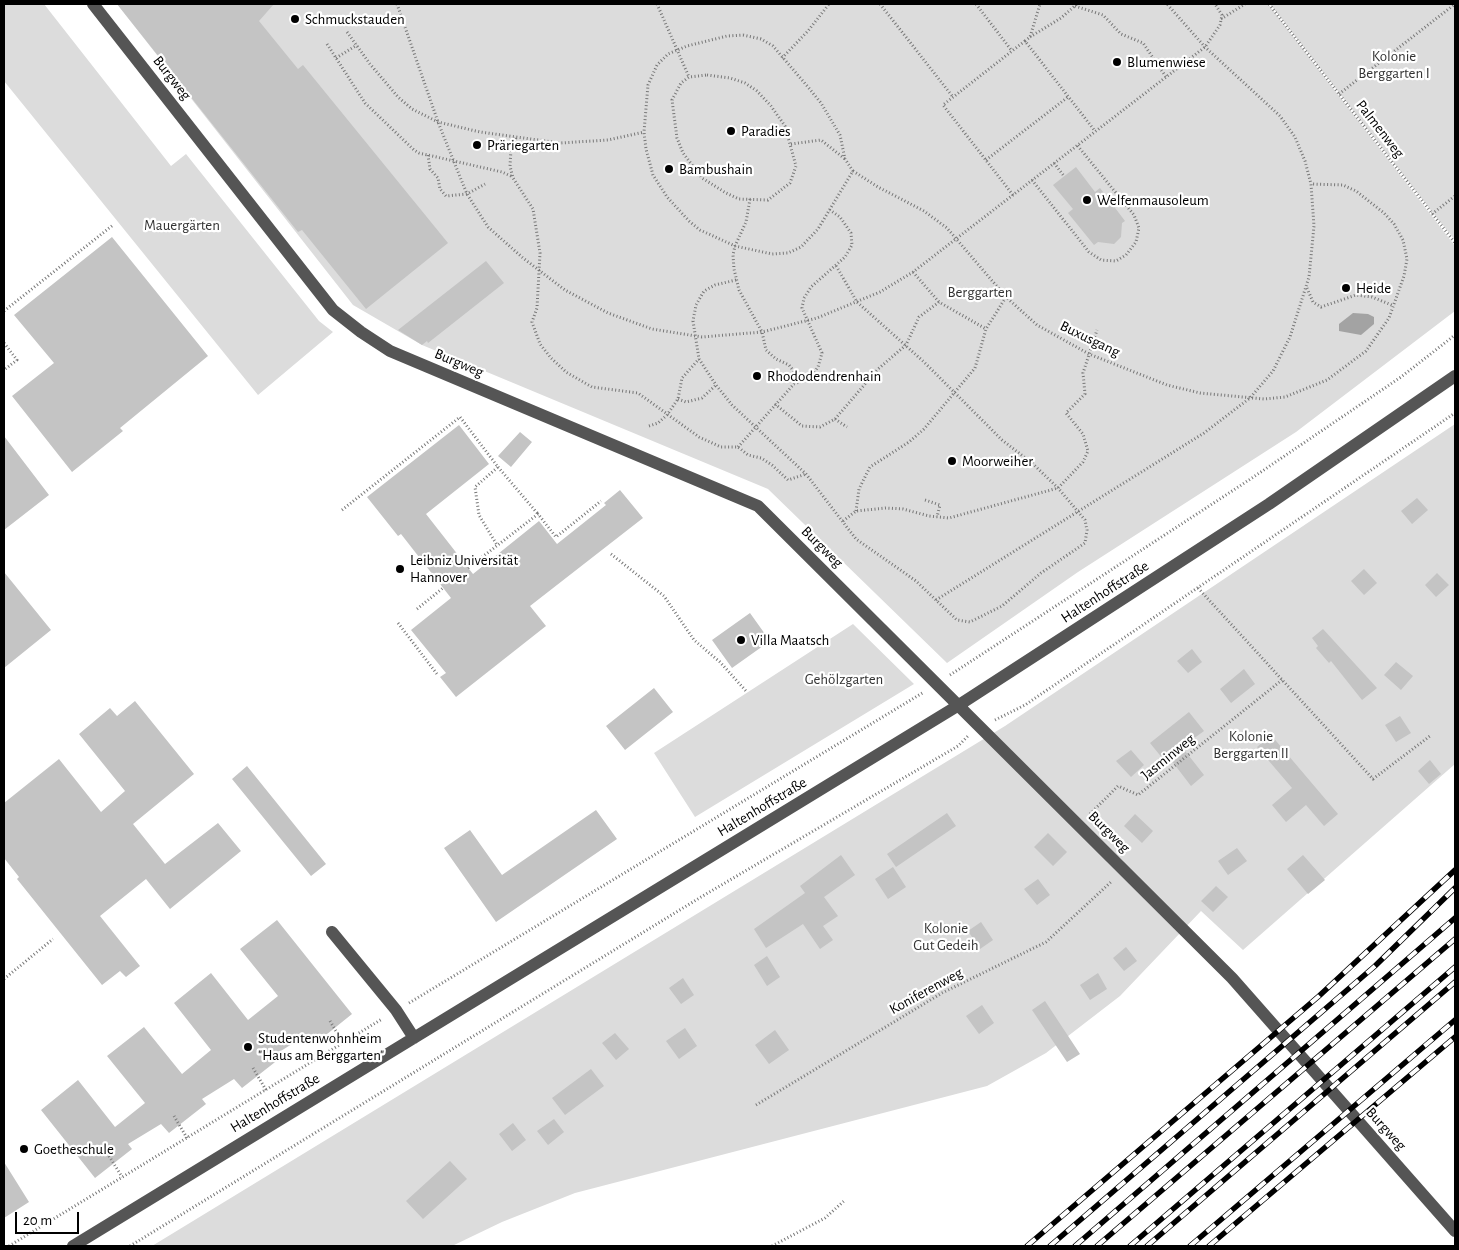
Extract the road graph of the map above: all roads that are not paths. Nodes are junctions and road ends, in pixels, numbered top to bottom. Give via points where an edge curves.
1 (93, 4) edge
2 (1455, 376) edge
3 (959, 705) junction
4 (332, 932) dead end
5 (414, 1038) junction
6 (1455, 1231) edge
7 (73, 1246) edge

1 - 3 street, Burgweg via 333,310 390,351 758,506
2 - 3 street, Haltenhoffstraße via 1269,504
3 - 5 street, Haltenhoffstraße
3 - 6 street, Burgweg via 1232,978
4 - 5 street via 396,1010
5 - 7 street, Haltenhoffstraße

